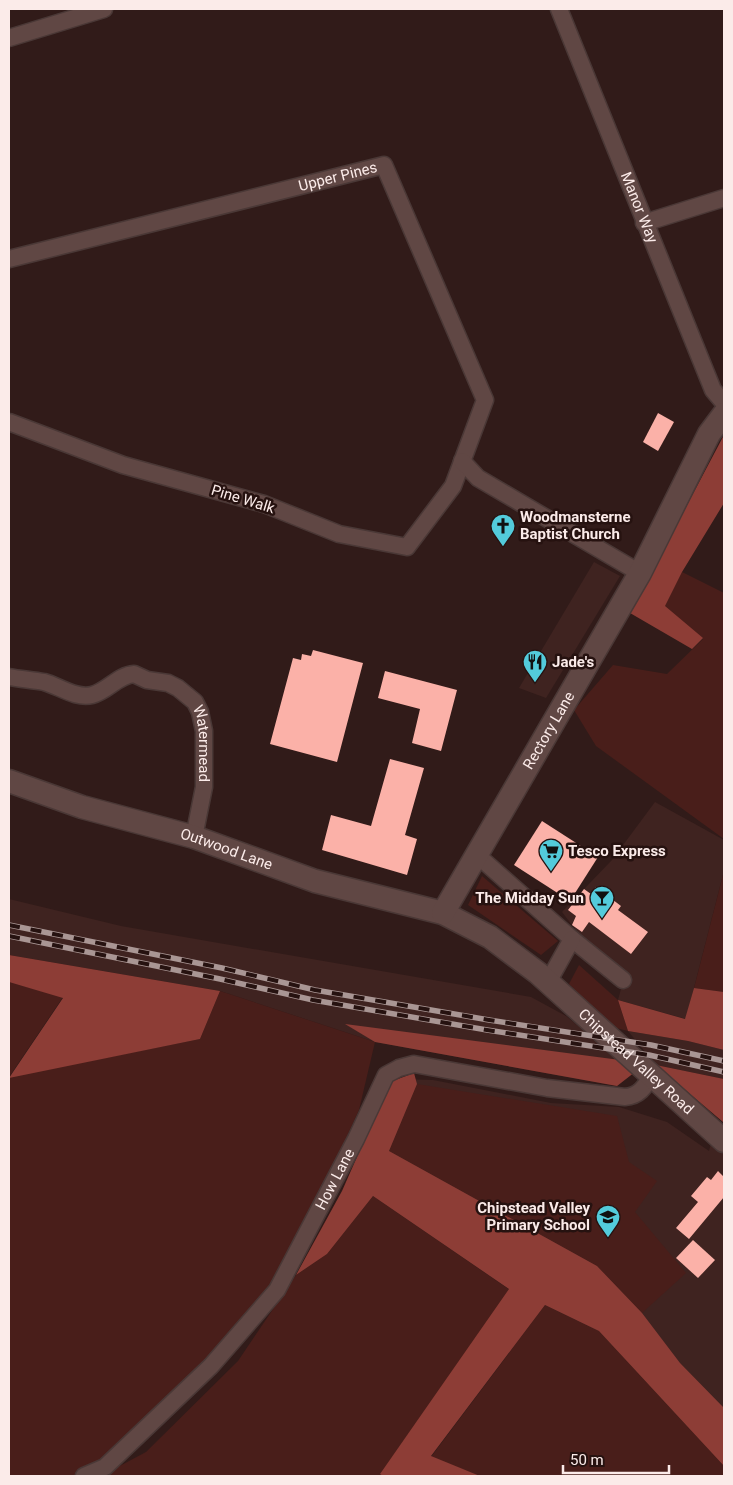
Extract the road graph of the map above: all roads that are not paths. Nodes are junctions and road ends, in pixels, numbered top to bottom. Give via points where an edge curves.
1 (104, 9) edge
2 (559, 9) edge
3 (9, 38) edge
4 (724, 198) edge
5 (644, 223) junction
6 (9, 259) edge
7 (724, 403) edge
8 (724, 414) edge
9 (9, 422) edge
10 (462, 461) junction
11 (478, 478) junction
12 (453, 486) junction
13 (640, 573) junction
14 (9, 678) edge
15 (9, 781) edge
16 (194, 837) junction
17 (477, 855) junction
18 (443, 914) junction
19 (572, 939) junction
20 (623, 980) dead end
21 (548, 982) junction
22 (651, 1076) junction
23 (724, 1141) edge
24 (84, 1476) edge

1 - 3 street
2 - 5 street, Manor Way
4 - 5 street
5 - 7 street, Manor Way via 713,390
6 - 10 street, Upper Pines via 384,165 485,400
8 - 13 main road, Rectory Lane via 709,434
9 - 12 street, Pine Walk via 122,465 264,504 339,534 407,547
10 - 11 street
10 - 12 street, Pine Walk
11 - 12 street
11 - 13 street
13 - 17 main road, Rectory Lane
14 - 16 street, Watermead via 44,682 87,696 134,674 168,683 187,694 200,712 204,731 204,787
15 - 16 main road, Outwood Lane via 82,807
16 - 18 main road, Outwood Lane via 315,881
17 - 18 main road, Rectory Lane
17 - 19 street
18 - 21 main road, Chipstead Valley Road via 490,937
19 - 20 street
19 - 21 street
21 - 22 main road, Chipstead Valley Road
22 - 23 main road, Chipstead Valley Road
22 - 24 street, How Lane via 640,1092 625,1097 547,1088 414,1064 386,1075 278,1290 204,1373 106,1467

